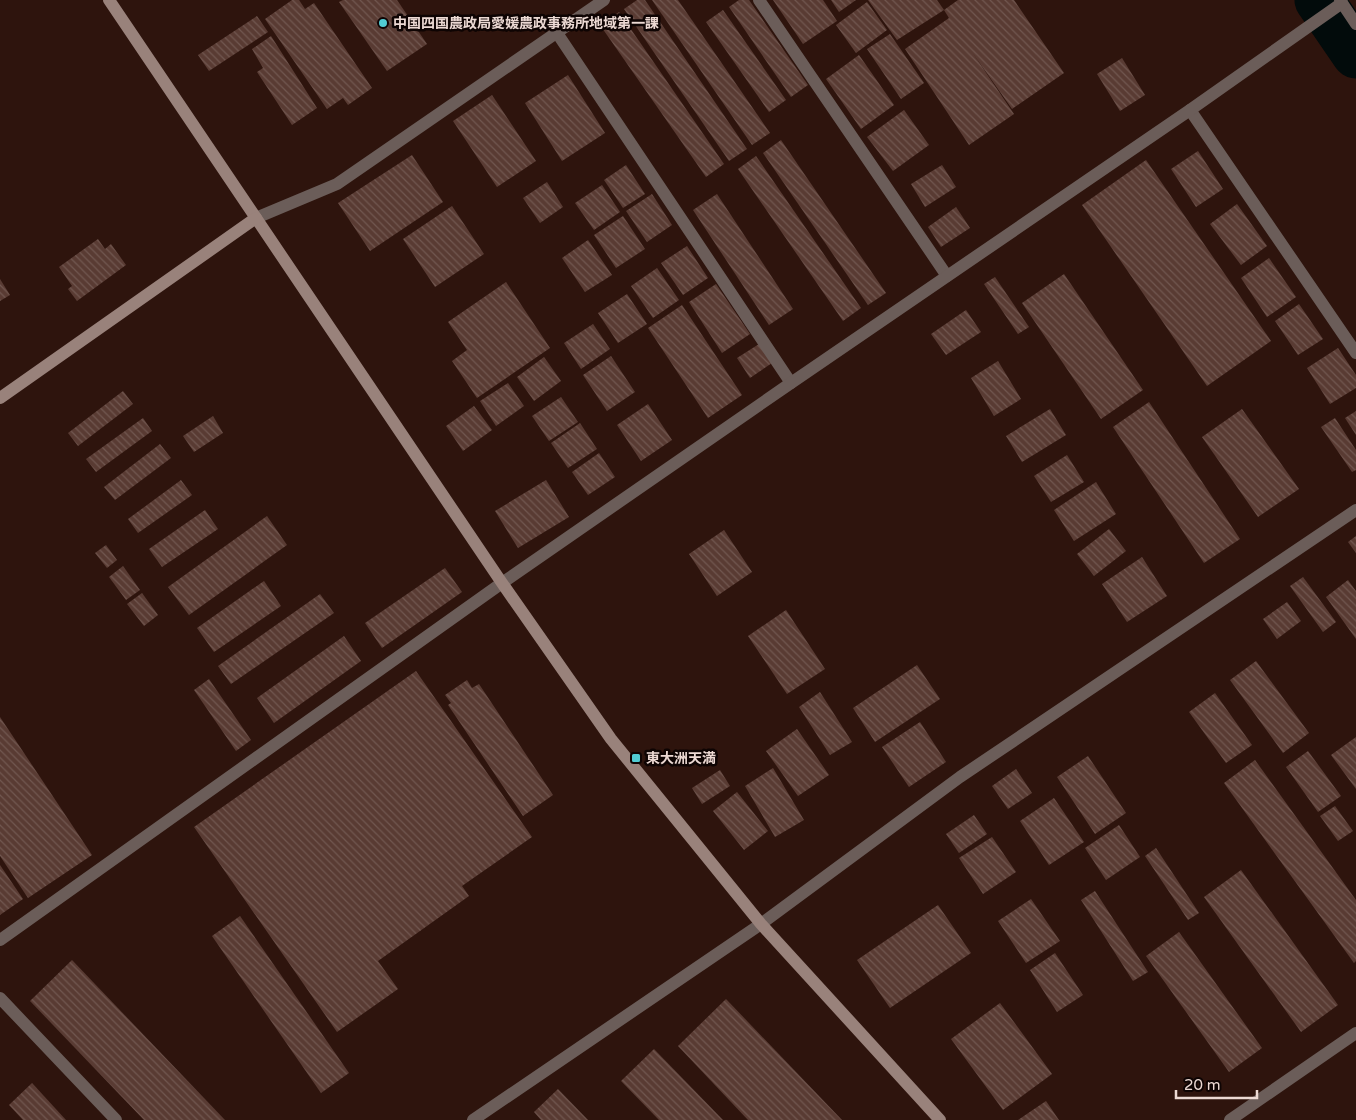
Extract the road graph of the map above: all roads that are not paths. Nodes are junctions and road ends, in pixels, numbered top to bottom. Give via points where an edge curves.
1 (109, 0) edge
2 (604, 0) edge
3 (760, 0) edge
4 (1338, 5) edge
5 (1356, 24) edge
6 (557, 33) junction
7 (1190, 110) junction
8 (256, 218) junction
9 (947, 276) junction
10 (1356, 353) edge
11 (790, 382) junction
12 (0, 398) edge
13 (1356, 510) edge
14 (502, 583) junction
15 (761, 924) junction
16 (0, 940) edge
17 (0, 998) edge
18 (1356, 1033) edge
19 (116, 1120) edge
20 (473, 1120) edge
21 (940, 1120) edge
22 (1230, 1120) edge

1 - 8 street
2 - 6 street
3 - 9 street
4 - 5 street
4 - 7 street
6 - 8 street via 337,184
6 - 11 street
7 - 9 street
7 - 10 street
8 - 12 street
8 - 14 street
9 - 11 street
11 - 14 street
13 - 15 street via 960,777
14 - 15 street via 611,739
14 - 16 street
15 - 20 street
15 - 21 street
17 - 19 street
18 - 22 street

